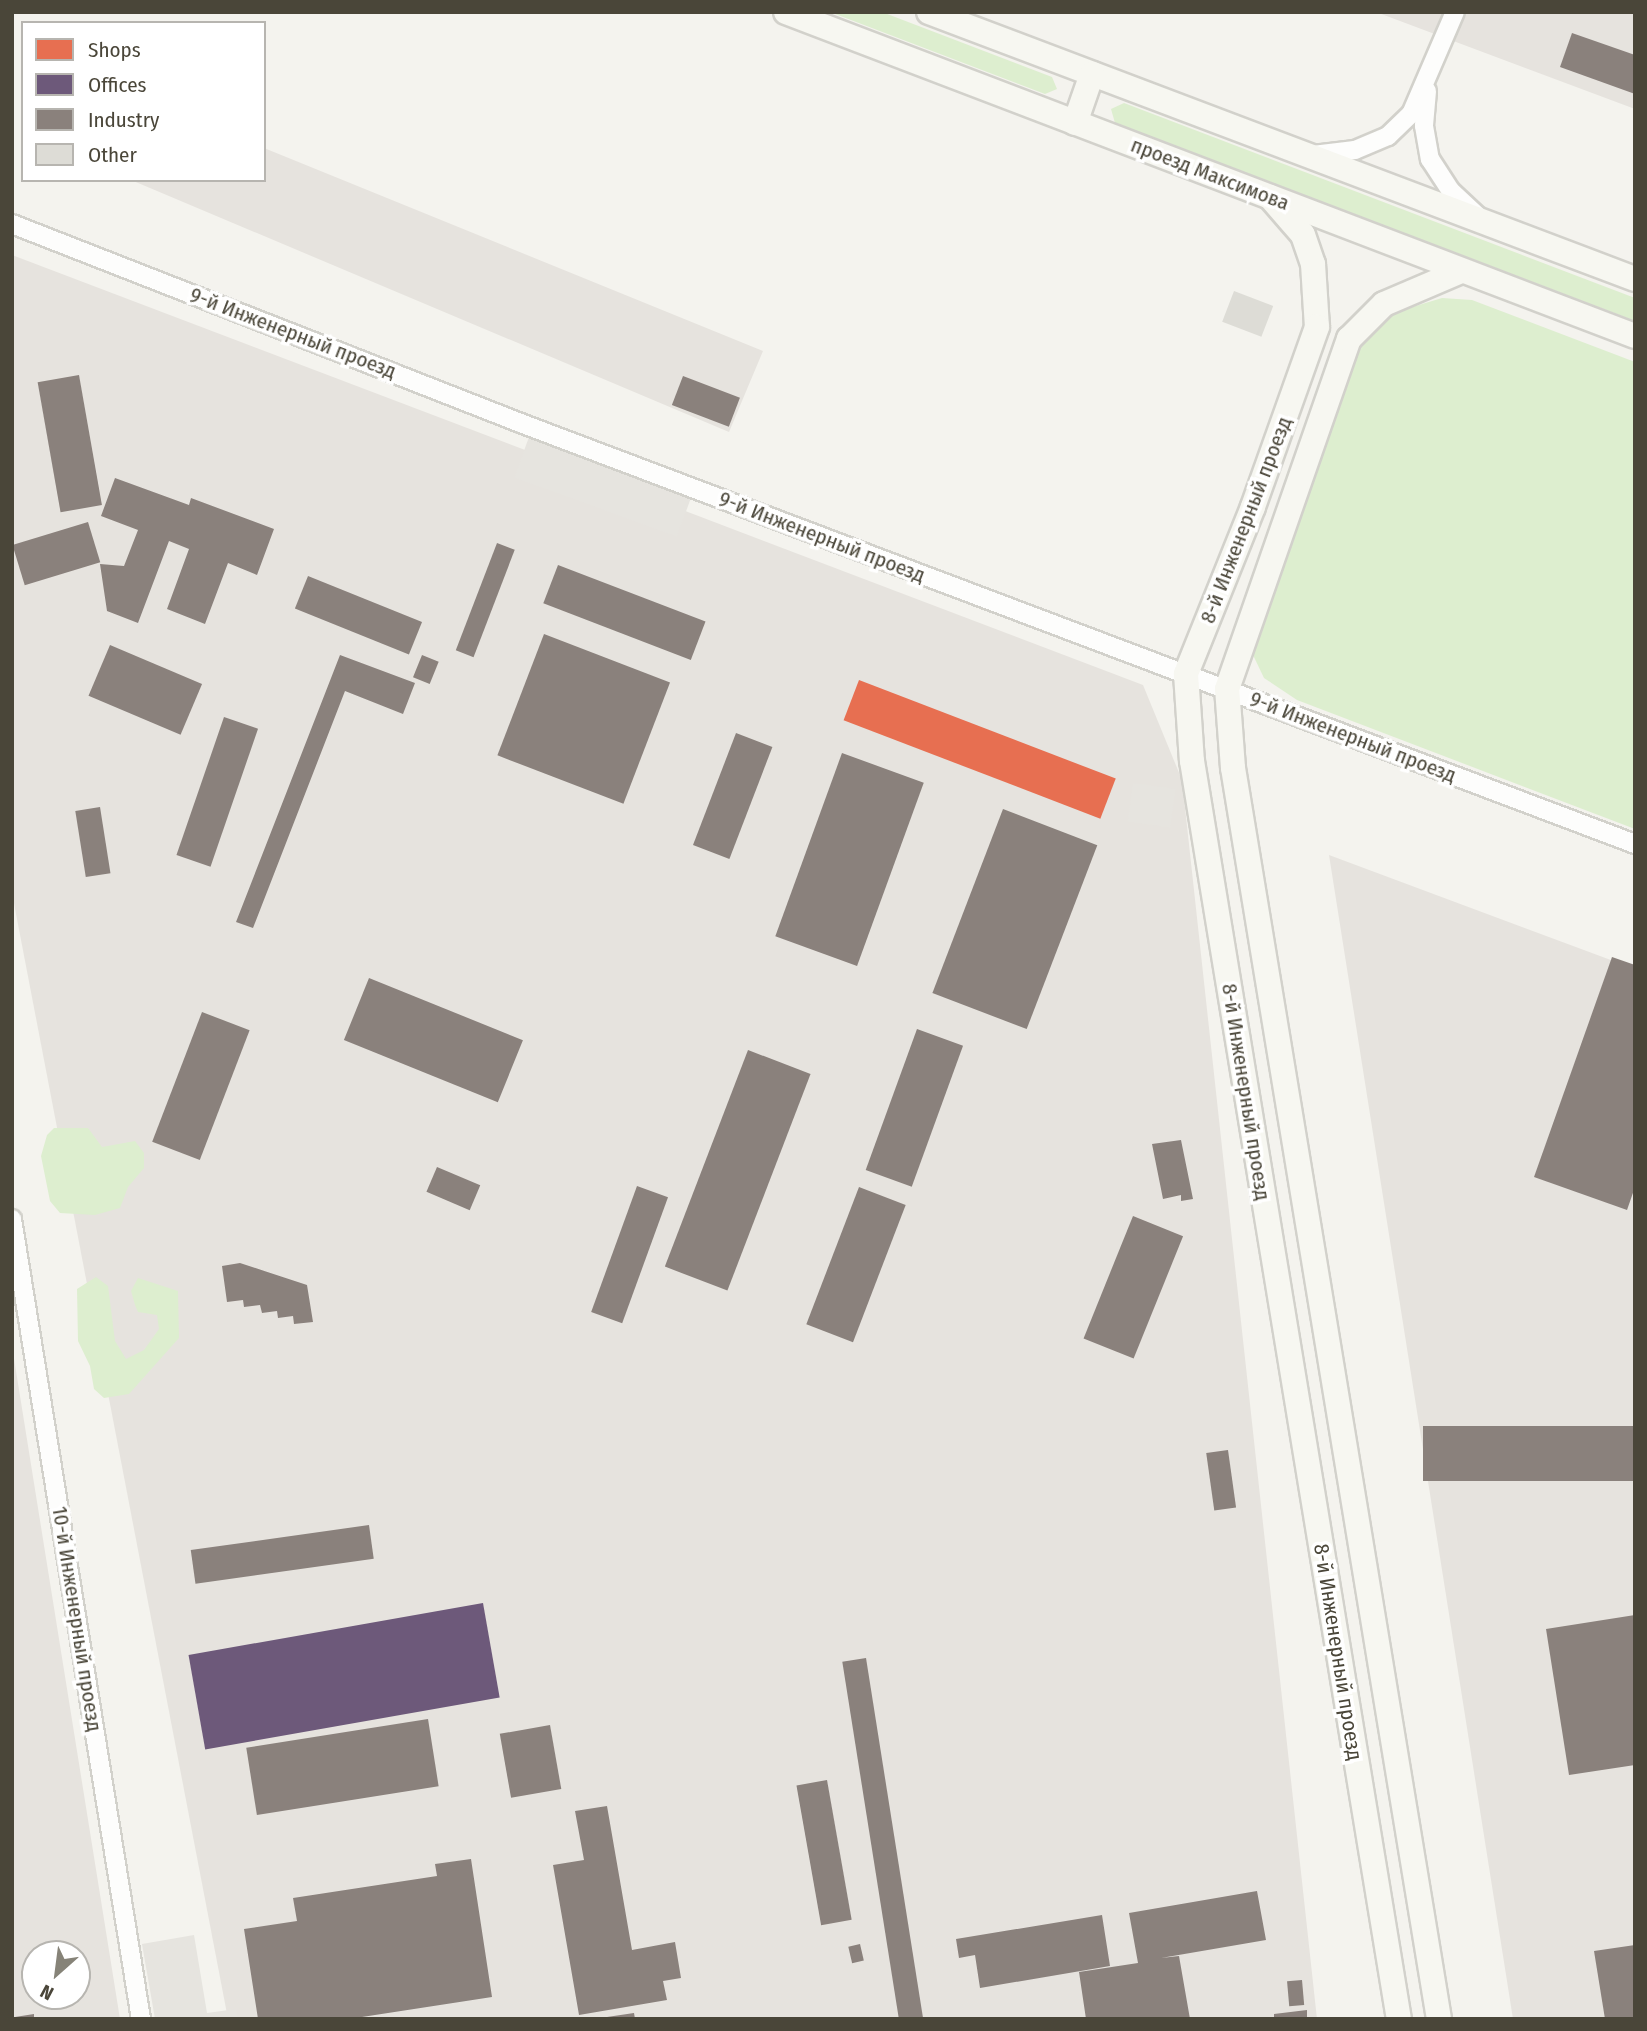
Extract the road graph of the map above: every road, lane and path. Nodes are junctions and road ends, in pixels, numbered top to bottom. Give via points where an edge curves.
1 (786, 12) edge
2 (929, 12) edge
3 (1455, 12) edge
4 (1092, 74) junction
5 (1429, 81) junction
6 (1075, 122) junction
7 (1306, 156) junction
8 (1269, 197) junction
9 (1486, 223) junction
10 (12, 224) edge
11 (1459, 272) junction
12 (1635, 279) edge
13 (1635, 336) edge
14 (1186, 674) junction
15 (1227, 689) junction
16 (1635, 844) edge
17 (12, 1219) edge
18 (141, 2019) edge
19 (1399, 2019) edge
20 (1439, 2019) edge

1 - 6 street, проезд Максимова
2 - 4 street
3 - 5 street
4 - 6 street
4 - 7 street
5 - 7 street via 1411,114 1388,136 1356,150
5 - 9 street via 1423,126 1430,159 1451,191
6 - 8 street, проезд Максимова
7 - 9 street
8 - 11 street, проезд Максимова
8 - 14 street, 8-й Инженерный проезд via 1303,235 1313,264 1317,327 1253,508
9 - 12 street
10 - 14 street, 9-й Инженерный проезд via 523,424
11 - 13 street, проезд Максимова
11 - 15 street, 8-й Инженерный проезд via 1384,304 1349,339
14 - 15 street, 9-й Инженерный проезд
14 - 19 street, 8-й Инженерный проезд via 1192,761
15 - 16 street, 9-й Инженерный проезд
15 - 20 street, 8-й Инженерный проезд via 1235,781
17 - 18 street, 10-й Инженерный проезд

